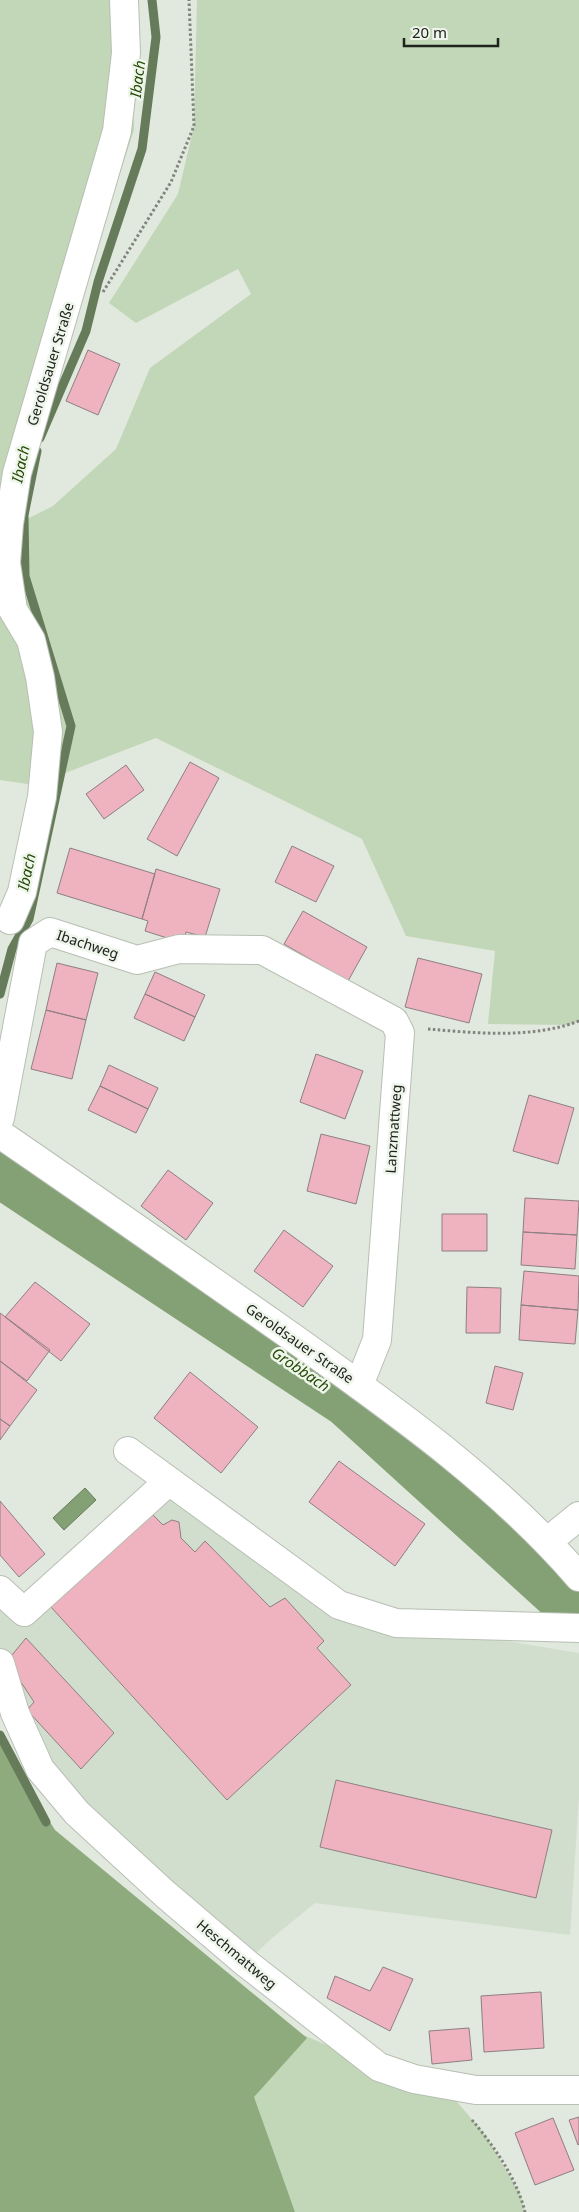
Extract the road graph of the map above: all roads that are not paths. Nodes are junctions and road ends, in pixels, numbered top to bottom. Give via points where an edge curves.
1 (124, 0) edge
2 (17, 930) edge
3 (400, 1033) joint
4 (0, 1118) edge
5 (0, 1134) edge
6 (359, 1385) junction
7 (128, 1451) dead end
8 (169, 1481) junction
9 (579, 1516) edge
10 (563, 1558) edge
11 (0, 1590) edge
12 (579, 1628) edge
13 (0, 1663) edge
14 (579, 2090) edge

1 - 2 street, Geroldsauer Straße via 126,53 117,131 17,473 9,524 6,563 13,610 31,640 48,732 42,798
2 - 3 street, Ibachweg via 50,932 137,960 179,948 262,950 394,1021
2 - 4 street
3 - 6 street, Lanzmattweg via 377,1340
5 - 6 street, Geroldsauer Straße
6 - 10 street, Geroldsauer Straße via 474,1472
7 - 8 street
8 - 11 street via 24,1612
8 - 12 street via 339,1605 396,1623
9 - 10 street
13 - 14 street, Heschmattweg via 16,1713 40,1769 77,1813 246,1963 379,2067 414,2078 476,2090

